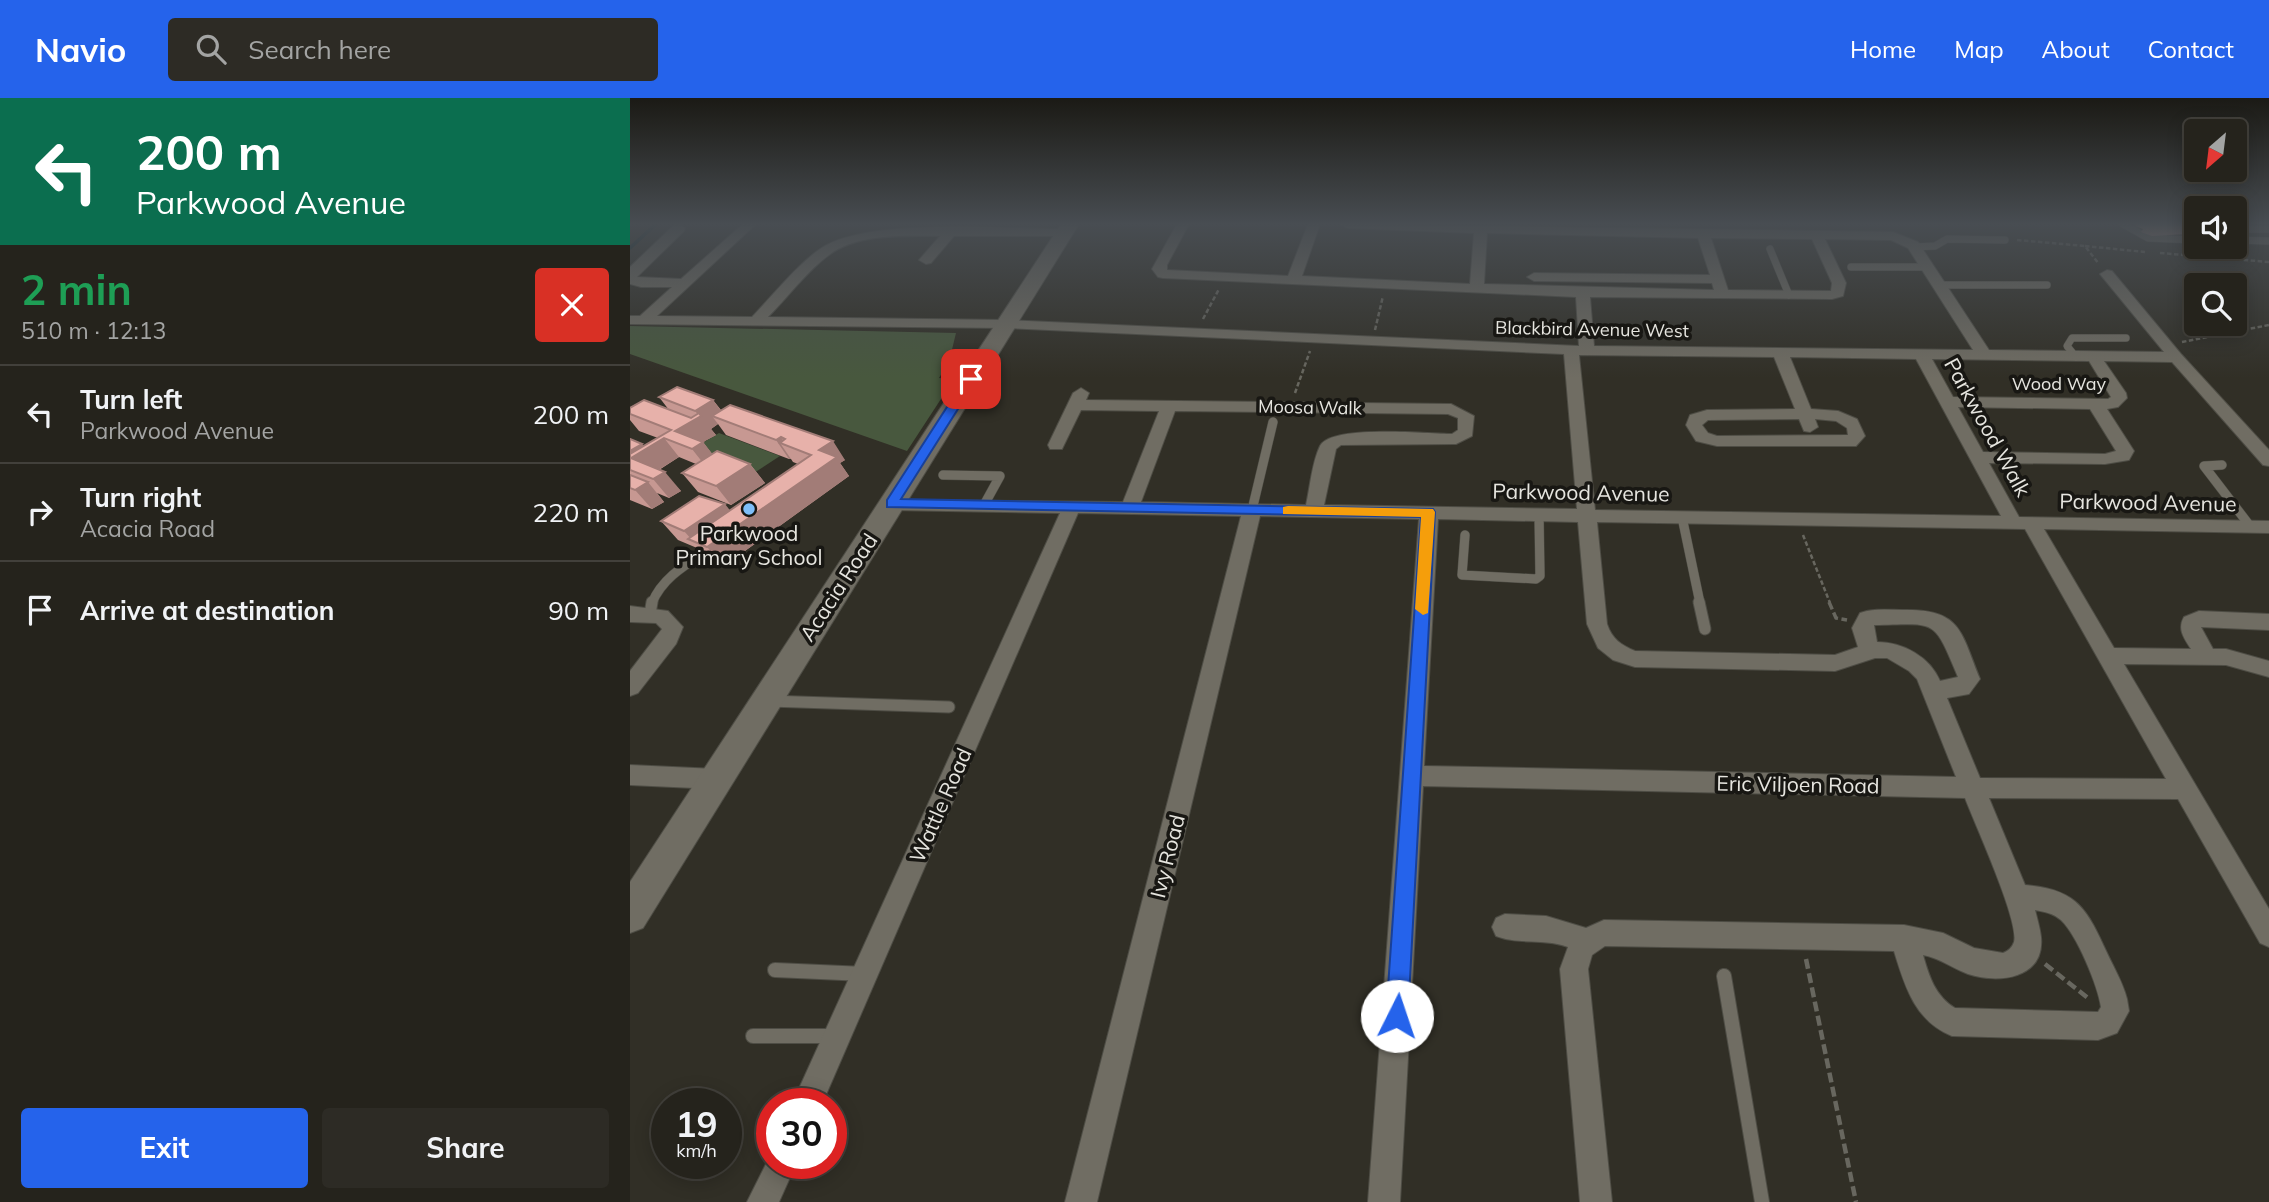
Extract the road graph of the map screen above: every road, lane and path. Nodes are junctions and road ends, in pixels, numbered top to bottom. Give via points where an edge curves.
1 (693, 276) edge
2 (800, 276) edge
3 (1038, 276) edge
4 (1300, 276) edge
5 (1309, 276) edge
6 (1478, 276) edge
7 (1717, 276) edge
8 (1781, 276) edge
9 (1834, 276) edge
10 (1933, 276) edge
11 (2108, 276) edge
12 (630, 279) edge
13 (1718, 279) junction
14 (1223, 281) dead end
15 (1478, 282) junction
16 (684, 284) junction
17 (1386, 285) junction
18 (1939, 285) junction
19 (2047, 285) dead end
20 (1583, 293) junction
21 (1723, 294) junction
22 (1789, 295) junction
23 (637, 320) edge
24 (755, 321) junction
25 (1007, 324) junction
26 (2269, 325) edge
27 (1199, 327) dead end
28 (1374, 335) dead end
29 (2126, 338) dead end
30 (1314, 342) dead end
31 (1579, 350) junction
32 (2177, 350) junction
33 (1780, 352) junction
34 (1922, 355) junction
35 (1984, 355) junction
36 (2076, 357) junction
37 (2094, 357) junction
38 (1948, 402) junction
39 (2096, 405) junction
40 (1169, 406) junction
41 (1290, 407) junction
42 (1805, 414) junction
43 (1273, 422) dead end
44 (1816, 442) junction
45 (1056, 445) dead end
46 (1978, 457) junction
47 (2269, 461) edge
48 (2222, 465) dead end
49 (943, 475) dead end
50 (891, 503) junction
51 (984, 505) junction
52 (1072, 506) junction
53 (1129, 507) junction
54 (1252, 510) junction
55 (1314, 511) junction
56 (1429, 512) junction
57 (1539, 514) junction
58 (1587, 515) junction
59 (1682, 517) junction
60 (2022, 522) junction
61 (2260, 526) edge
62 (1799, 527) dead end
63 (1465, 535) dead end
64 (724, 540) edge
65 (640, 614) edge
66 (1863, 622) junction
67 (2269, 622) edge
68 (1705, 629) dead end
69 (1870, 651) junction
70 (2107, 656) junction
71 (2206, 656) junction
72 (2269, 669) edge
73 (630, 687) edge
74 (1933, 690) junction
75 (765, 701) junction
76 (948, 706) dead end
77 (630, 775) edge
78 (1413, 776) junction
79 (716, 779) junction
80 (1973, 788) junction
81 (2183, 789) junction
82 (2016, 895) junction
83 (630, 915) edge
84 (1504, 927) dead end
85 (2269, 934) edge
86 (1801, 936) junction
87 (1904, 938) junction
88 (1584, 942) junction
89 (2026, 950) junction
90 (775, 970) dead end
91 (865, 974) junction
92 (1724, 976) dead end
93 (2113, 1017) junction
94 (753, 1036) dead end
95 (837, 1036) junction
96 (814, 1088) edge
97 (773, 1179) edge
98 (763, 1202) edge
99 (1081, 1202) edge
100 (1384, 1202) edge
101 (1596, 1202) edge
102 (1762, 1202) edge
103 (1857, 1202) edge

1 - 16 street
2 - 24 street
3 - 25 street, Acacia Road
4 - 17 street
5 - 15 street
6 - 15 street
7 - 13 street
8 - 22 lane
9 - 22 street via 1840,289 1832,295
10 - 18 street
11 - 32 street
12 - 16 street
13 - 15 street
13 - 21 street
14 - 27 path
15 - 17 street
15 - 20 street
16 - 23 street
17 - 28 path
18 - 19 lane
18 - 35 street
20 - 21 street
20 - 31 street
21 - 22 street
23 - 24 street, Blackbird Avenue West
24 - 25 street, Blackbird Avenue West
25 - 31 street, Blackbird Avenue West
25 - 50 street, Acacia Road
26 - 32 path
29 - 36 lane via 2072,338 2067,346
30 - 41 path
31 - 33 street, Blackbird Avenue West
31 - 58 street
32 - 37 street, Blackbird Avenue West
32 - 47 street
33 - 34 street, Blackbird Avenue West
33 - 42 street
34 - 35 street, Blackbird Avenue West
34 - 38 street, Parkwood Walk
35 - 36 street, Blackbird Avenue West
36 - 37 street, Blackbird Avenue West
37 - 39 street, Wood Way via 2119,398 2112,404
38 - 39 street, Wood Way
38 - 46 street, Parkwood Walk
39 - 46 street via 2123,444 2123,456
40 - 41 street, Moosa Walk
40 - 45 street, Moosa Walk via 1079,399
40 - 53 street
41 - 55 street, Moosa Walk via 1451,409 1468,419 1466,432 1456,439 1347,438 1330,444
42 - 44 street
42 - 44 street via 1839,416 1857,432 1850,442
42 - 44 street via 1707,415 1696,418 1694,425 1702,437 1717,440
43 - 54 lane
46 - 60 street, Parkwood Walk
48 - 61 lane via 2204,466
49 - 51 lane via 1000,476
50 - 51 street, Parkwood Avenue
50 - 75 street, Acacia Road
51 - 52 street, Parkwood Avenue
52 - 53 street, Parkwood Avenue
52 - 91 street, Wattle Road
53 - 54 street, Parkwood Avenue
54 - 55 street, Parkwood Avenue
54 - 99 street, Ivy Road
55 - 56 street, Parkwood Avenue
56 - 57 street, Parkwood Avenue
56 - 78 street
57 - 58 street, Parkwood Avenue
57 - 63 lane via 1540,576 1536,579 1462,575
58 - 59 street, Parkwood Avenue
58 - 69 street via 1600,636 1623,656 1835,663
59 - 60 street, Parkwood Avenue
59 - 68 lane
60 - 61 street, Parkwood Avenue
60 - 70 street
62 - 66 path via 1836,618
64 - 65 lane via 662,585
65 - 73 street via 667,619 673,627
66 - 69 street
66 - 74 street via 1873,617 1926,618 1945,626 1969,679 1961,688
67 - 71 street via 2190,622
69 - 74 street via 1890,650 1904,656 1926,674
70 - 71 street
70 - 81 street
71 - 72 street via 2241,659
74 - 80 street
75 - 76 lane
75 - 79 street, Acacia Road
77 - 79 street
78 - 80 street, Eric Viljoen Road
78 - 100 street
79 - 83 street, Acacia Road
80 - 81 street, Eric Viljoen Road
80 - 82 street
81 - 85 street
82 - 89 street via 2026,922
82 - 93 street via 2052,899 2075,915 2113,996
84 - 88 street via 1555,929
86 - 87 street
86 - 88 street via 1604,933
86 - 103 path
87 - 89 street via 1943,946 1969,961 1990,966 2017,961
87 - 93 street via 1923,997 1932,1010 1952,1022 2098,1026
88 - 101 street via 1574,969
89 - 93 path
90 - 91 lane
91 - 95 street, Wattle Road
92 - 102 lane
94 - 95 lane
95 - 96 street, Wattle Road
97 - 98 street

